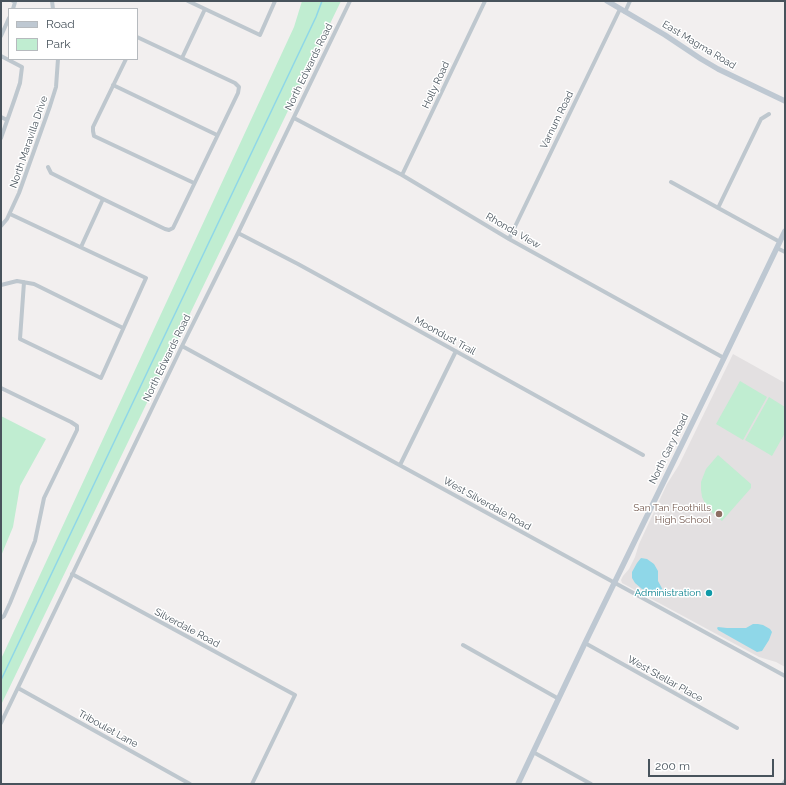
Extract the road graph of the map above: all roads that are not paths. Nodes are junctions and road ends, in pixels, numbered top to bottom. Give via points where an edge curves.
1 (188, 1) edge
2 (275, 1) edge
3 (350, 1) edge
4 (485, 1) edge
5 (607, 1) edge
6 (630, 1) edge
7 (205, 9) junction
8 (623, 10) junction
9 (8, 23) edge
10 (1, 36) edge
11 (138, 37) edge
12 (182, 58) junction
13 (9, 60) edge
14 (58, 60) edge
15 (126, 60) edge
16 (113, 85) junction
17 (785, 101) edge
18 (769, 114) dead end
19 (1, 117) edge
20 (294, 118) junction
21 (7, 120) junction
22 (217, 135) junction
23 (1, 138) edge
24 (48, 167) dead end
25 (402, 176) junction
26 (671, 182) dead end
27 (194, 183) junction
28 (103, 199) junction
29 (718, 208) junction
30 (10, 214) junction
31 (1, 226) edge
32 (785, 231) edge
33 (238, 233) junction
34 (509, 239) junction
35 (780, 242) junction
36 (81, 247) junction
37 (777, 248) junction
38 (785, 252) edge
39 (24, 282) junction
40 (1, 285) edge
41 (124, 328) junction
42 (182, 346) junction
43 (456, 352) junction
44 (724, 358) junction
45 (1, 388) edge
46 (643, 455) dead end
47 (400, 465) junction
48 (72, 574) junction
49 (615, 583) junction
50 (1, 618) edge
51 (585, 643) junction
52 (463, 645) dead end
53 (785, 676) edge
54 (18, 688) junction
55 (559, 699) junction
56 (1, 723) edge
57 (737, 728) dead end
58 (533, 752) junction
59 (785, 781) edge
60 (190, 784) edge
61 (252, 784) edge
62 (518, 784) edge
63 (591, 784) edge
64 (784, 784) edge

1 - 7 street
2 - 7 street via 260,35
3 - 20 street, North Edwards Road
4 - 25 street, Holly Road
5 - 8 street, East Magma Road
6 - 8 street, Varnum Road
7 - 12 street
8 - 17 street, East Magma Road via 718,69
8 - 34 street, Varnum Road
9 - 10 street
11 - 12 street
12 - 22 street via 235,83 239,88
13 - 21 street via 22,67
14 - 30 street, North Maravilla Drive via 52,101
15 - 16 street
16 - 22 street
16 - 27 street via 93,127 94,136
18 - 29 street via 761,119
19 - 21 street
20 - 25 street, Rhonda View
20 - 33 street, North Edwards Road
21 - 23 street
22 - 27 street
24 - 28 street via 51,173
25 - 34 street, Rhonda View
26 - 29 street
27 - 28 street via 173,228 169,230
28 - 36 street
29 - 35 street
30 - 31 street, North Maravilla Drive
30 - 36 street
32 - 35 street, North Gary Road
33 - 42 street, North Edwards Road
33 - 43 street, Moondust Trail
34 - 44 street, Rhonda View
35 - 37 street, North Gary Road
36 - 41 street via 146,278
37 - 38 street
37 - 44 street, North Gary Road
39 - 40 street
39 - 41 street via 34,284
39 - 41 street via 20,339 100,378
42 - 47 street, West Silverdale Road
42 - 48 street, North Edwards Road
43 - 46 street, Moondust Trail
43 - 47 street
44 - 49 street, North Gary Road
45 - 50 street via 77,426 44,498 35,541 10,603
47 - 49 street, West Silverdale Road
48 - 54 street, North Edwards Road
48 - 61 street, Silverdale Road via 296,695
49 - 51 street, North Gary Road
49 - 53 street, West Silverdale Road
51 - 55 street, North Gary Road
51 - 57 street, West Stellar Place
52 - 55 street
54 - 56 street, North Edwards Road
54 - 60 street, Triboulet Lane
55 - 58 street, North Gary Road
58 - 62 street, North Gary Road
58 - 63 street
59 - 64 street

